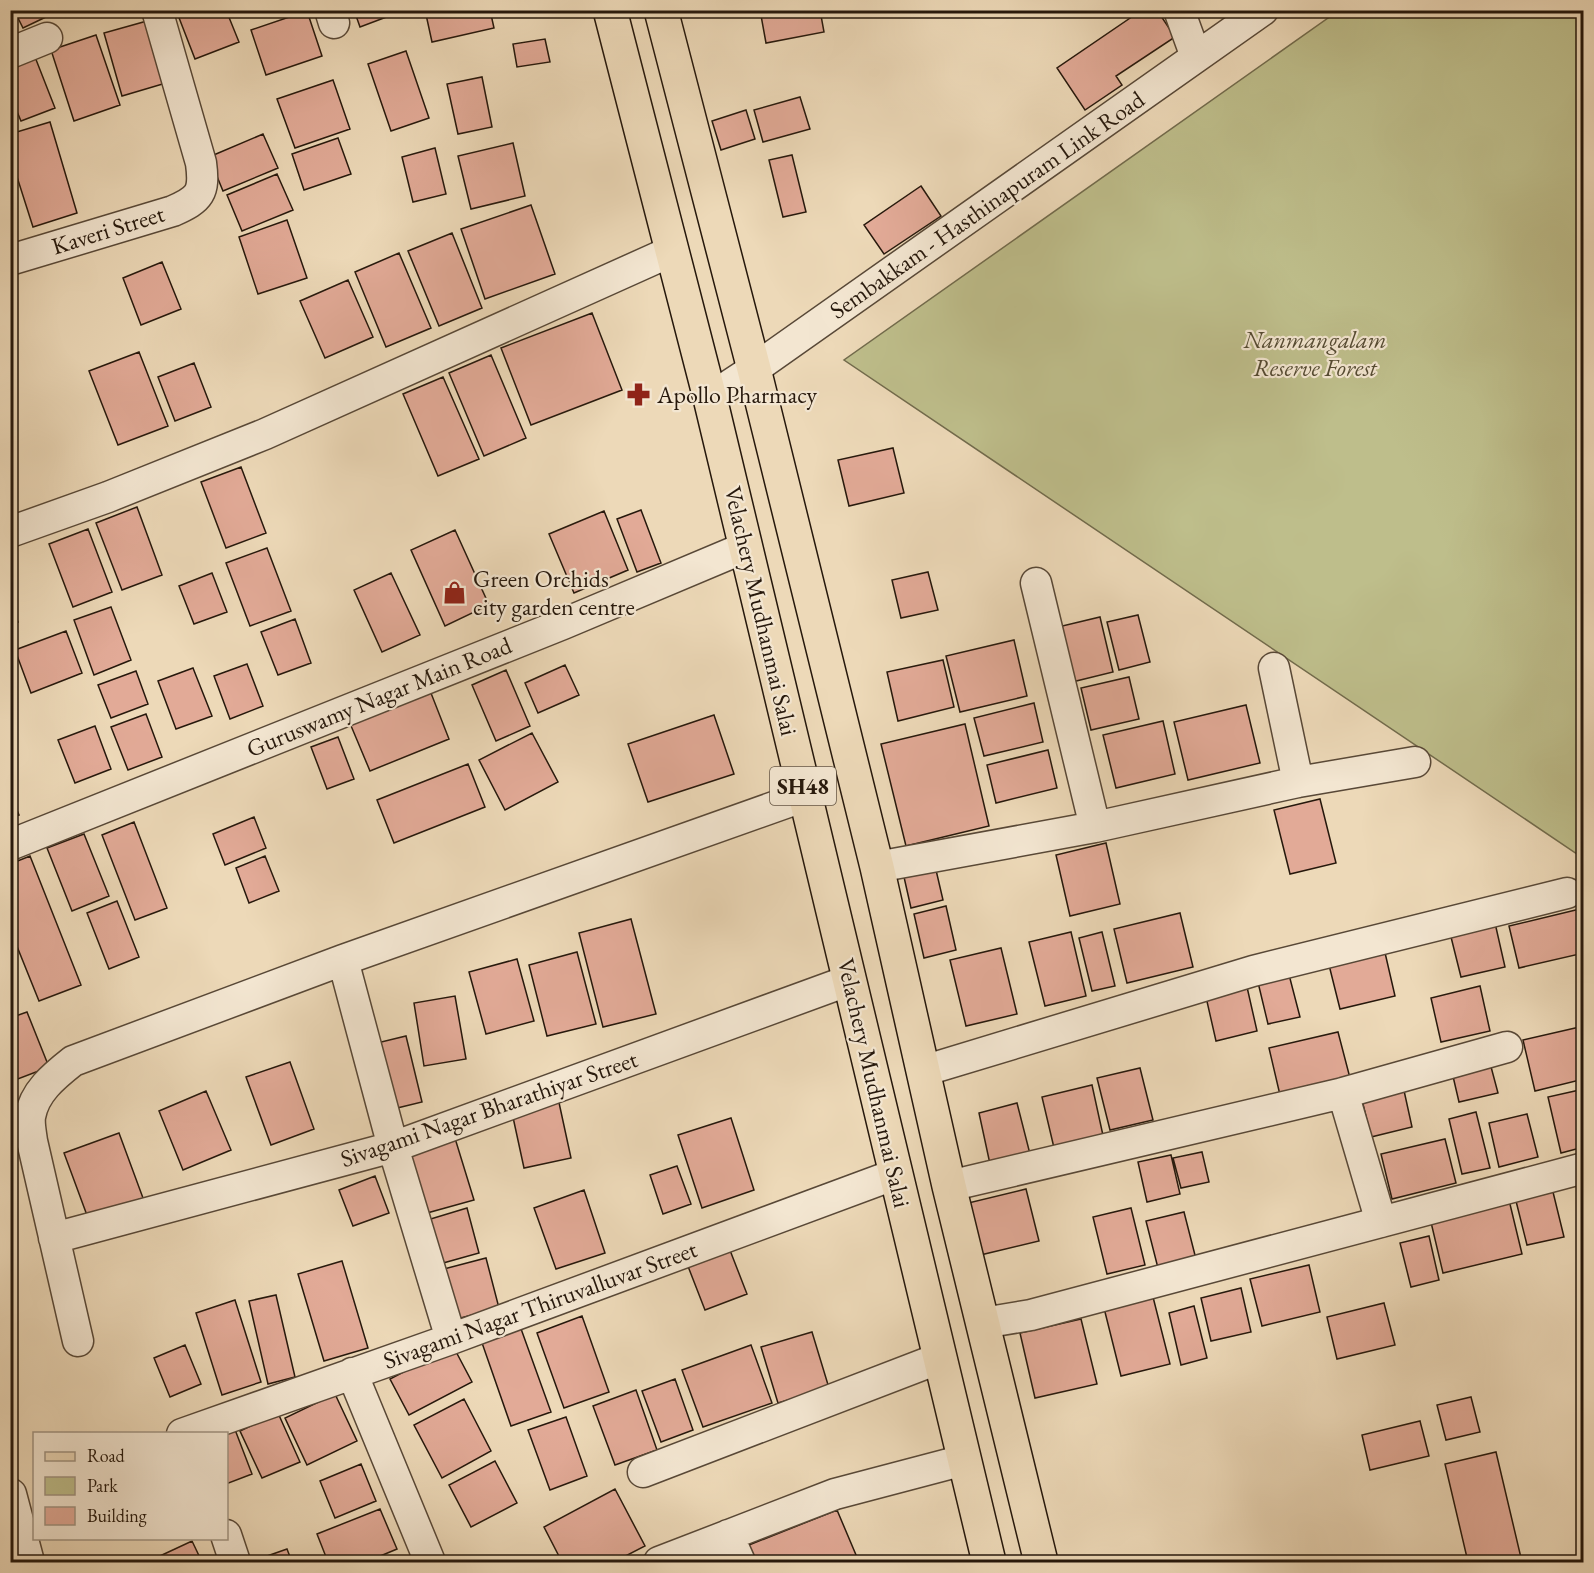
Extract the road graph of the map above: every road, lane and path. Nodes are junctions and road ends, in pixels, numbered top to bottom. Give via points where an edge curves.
1 (157, 10) edge
2 (609, 10) edge
3 (662, 10) edge
4 (1179, 10) edge
5 (1263, 10) edge
6 (47, 38) dead end
7 (10, 53) edge
8 (1196, 57) junction
9 (672, 251) junction
10 (10, 260) edge
11 (754, 369) junction
12 (710, 398) junction
13 (10, 532) edge
14 (746, 547) junction
15 (1036, 583) dead end
16 (1274, 668) dead end
17 (1415, 762) dead end
18 (1298, 782) junction
19 (806, 796) junction
20 (1095, 827) junction
21 (10, 845) edge
22 (877, 867) junction
23 (1567, 893) dead end
24 (343, 960) junction
25 (850, 980) junction
26 (1507, 1047) dead end
27 (922, 1071) junction
28 (1343, 1094) junction
29 (393, 1147) junction
30 (1584, 1168) edge
31 (896, 1174) junction
32 (949, 1186) junction
33 (1381, 1222) junction
34 (54, 1239) junction
35 (983, 1323) junction
36 (451, 1340) junction
37 (78, 1341) dead end
38 (940, 1358) junction
39 (352, 1373) junction
40 (189, 1432) edge
41 (964, 1460) junction
42 (643, 1472) dead end
43 (19, 1491) edge
44 (728, 1535) junction
45 (227, 1540) edge
46 (29, 1563) edge
47 (235, 1563) edge
48 (430, 1563) edge
49 (659, 1563) edge
50 (740, 1563) edge
51 (989, 1563) edge
52 (1041, 1563) edge

1 - 10 street, Kaveri Street via 201,163 200,192 192,203 173,211
2 - 9 main road, Velachery Mudhanmai Salai / SH48
3 - 11 main road, Velachery Mudhanmai Salai / SH48
4 - 8 street
5 - 8 street, Sembakkam - Hasthinapuram Link Road
6 - 7 street
8 - 11 street, Sembakkam - Hasthinapuram Link Road
9 - 12 main road, Velachery Mudhanmai Salai / SH48
9 - 13 street via 265,434
11 - 12 street, Sembakkam - Hasthinapuram Link Road
11 - 22 main road, Velachery Mudhanmai Salai / SH48
12 - 14 main road, Velachery Mudhanmai Salai / SH48
14 - 19 main road, Velachery Mudhanmai Salai / SH48
14 - 21 street, Guruswamy Nagar Main Road
15 - 20 street
16 - 18 street
17 - 18 street
18 - 20 street
19 - 24 street
19 - 25 main road, Velachery Mudhanmai Salai / SH48
20 - 22 street
22 - 27 main road, Velachery Mudhanmai Salai / SH48
23 - 27 street via 1253,971
24 - 29 street
24 - 34 street via 72,1061 48,1081 30,1118
25 - 29 street, Sivagami Nagar Bharathiyar Street
25 - 31 main road, Velachery Mudhanmai Salai / SH48
26 - 28 street
27 - 32 main road, Velachery Mudhanmai Salai / SH48
28 - 32 street
28 - 33 street
29 - 34 street, Sivagami Nagar Bharathiyar Street
29 - 36 street
30 - 33 street
31 - 36 street, Sivagami Nagar Thiruvalluvar Street
31 - 38 main road, Velachery Mudhanmai Salai / SH48
32 - 35 main road, Velachery Mudhanmai Salai / SH48
33 - 35 street via 1030,1315
34 - 37 street
35 - 52 main road, Velachery Mudhanmai Salai / SH48
36 - 39 street, Sivagami Nagar Thiruvalluvar Street
38 - 41 main road, Velachery Mudhanmai Salai / SH48
38 - 42 street
39 - 40 street, Sivagami Nagar Thiruvalluvar Street
39 - 48 street
41 - 44 street via 835,1494
41 - 51 main road, Velachery Mudhanmai Salai / SH48
43 - 46 street
44 - 49 street
44 - 50 street
45 - 47 street

